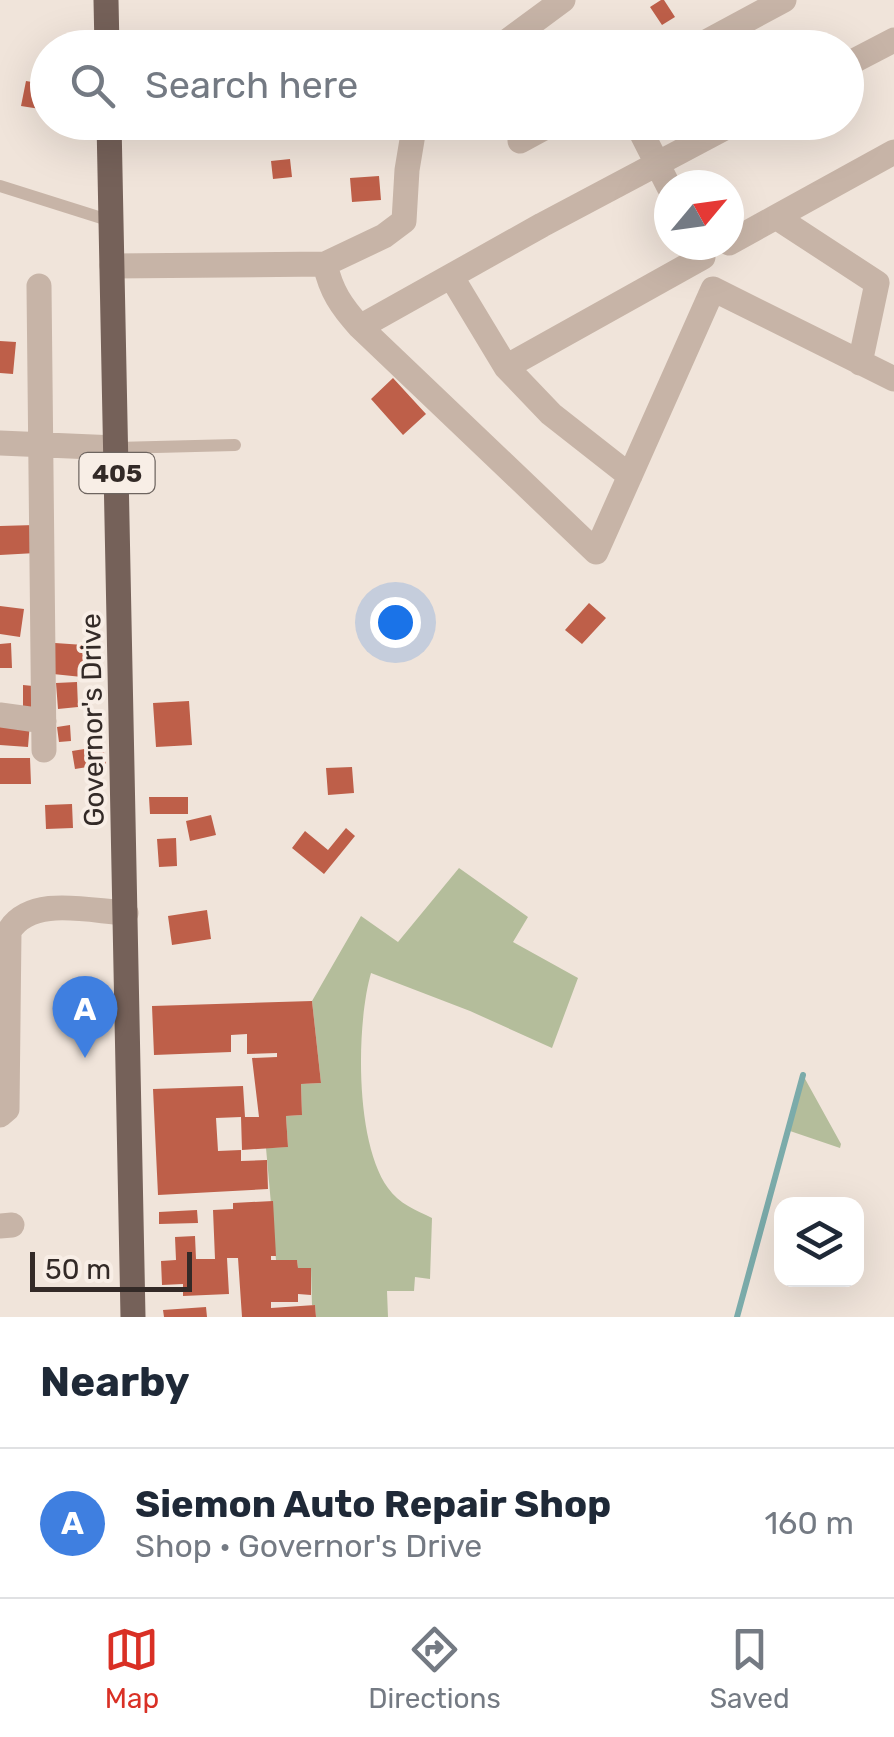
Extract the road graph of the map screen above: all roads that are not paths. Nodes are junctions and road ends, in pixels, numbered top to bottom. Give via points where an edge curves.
1 (106, 0) edge
2 (564, 0) edge
3 (784, 0) edge
4 (107, 30) edge
5 (523, 30) edge
6 (728, 30) edge
7 (894, 40) edge
8 (864, 55) edge
9 (109, 140) edge
10 (412, 140) edge
11 (645, 140) edge
12 (711, 140) edge
13 (894, 152) edge
14 (660, 170) edge
15 (670, 170) edge
16 (654, 179) edge
17 (0, 186) edge
18 (776, 218) junction
19 (111, 221) junction
20 (744, 233) edge
21 (691, 260) edge
22 (325, 264) junction
23 (112, 266) junction
24 (451, 276) junction
25 (886, 278) edge
26 (39, 286) dead end
27 (360, 327) junction
28 (860, 363) junction
29 (506, 367) junction
30 (894, 379) edge
31 (0, 443) edge
32 (40, 444) junction
33 (235, 445) dead end
34 (116, 448) junction
35 (630, 476) junction
36 (0, 716) edge
37 (44, 721) junction
38 (44, 750) dead end
39 (126, 913) junction
40 (0, 1115) edge
41 (133, 1317) edge

1 - 4 main road
2 - 5 street
3 - 6 street
7 - 8 street
9 - 19 main road, Governor's Drive / 405
10 - 22 street via 404,221
11 - 14 street
12 - 15 street
13 - 18 street
16 - 24 street
17 - 19 lane
18 - 20 street
18 - 25 street
19 - 23 main road, Governor's Drive / 405
21 - 29 street
22 - 23 street
22 - 27 street via 330,288
23 - 34 main road, Governor's Drive / 405
24 - 27 street
24 - 29 street
25 - 28 street
26 - 32 street
27 - 35 street via 596,552
28 - 30 street
28 - 35 street via 713,289
29 - 35 street via 551,414
31 - 32 street
32 - 34 street
32 - 37 street
33 - 34 lane
34 - 39 main road, Governor's Drive / 405
36 - 37 street
37 - 38 street
39 - 40 street via 36,909 17,918 10,932 8,1109
39 - 41 main road, Governor's Drive / 405

